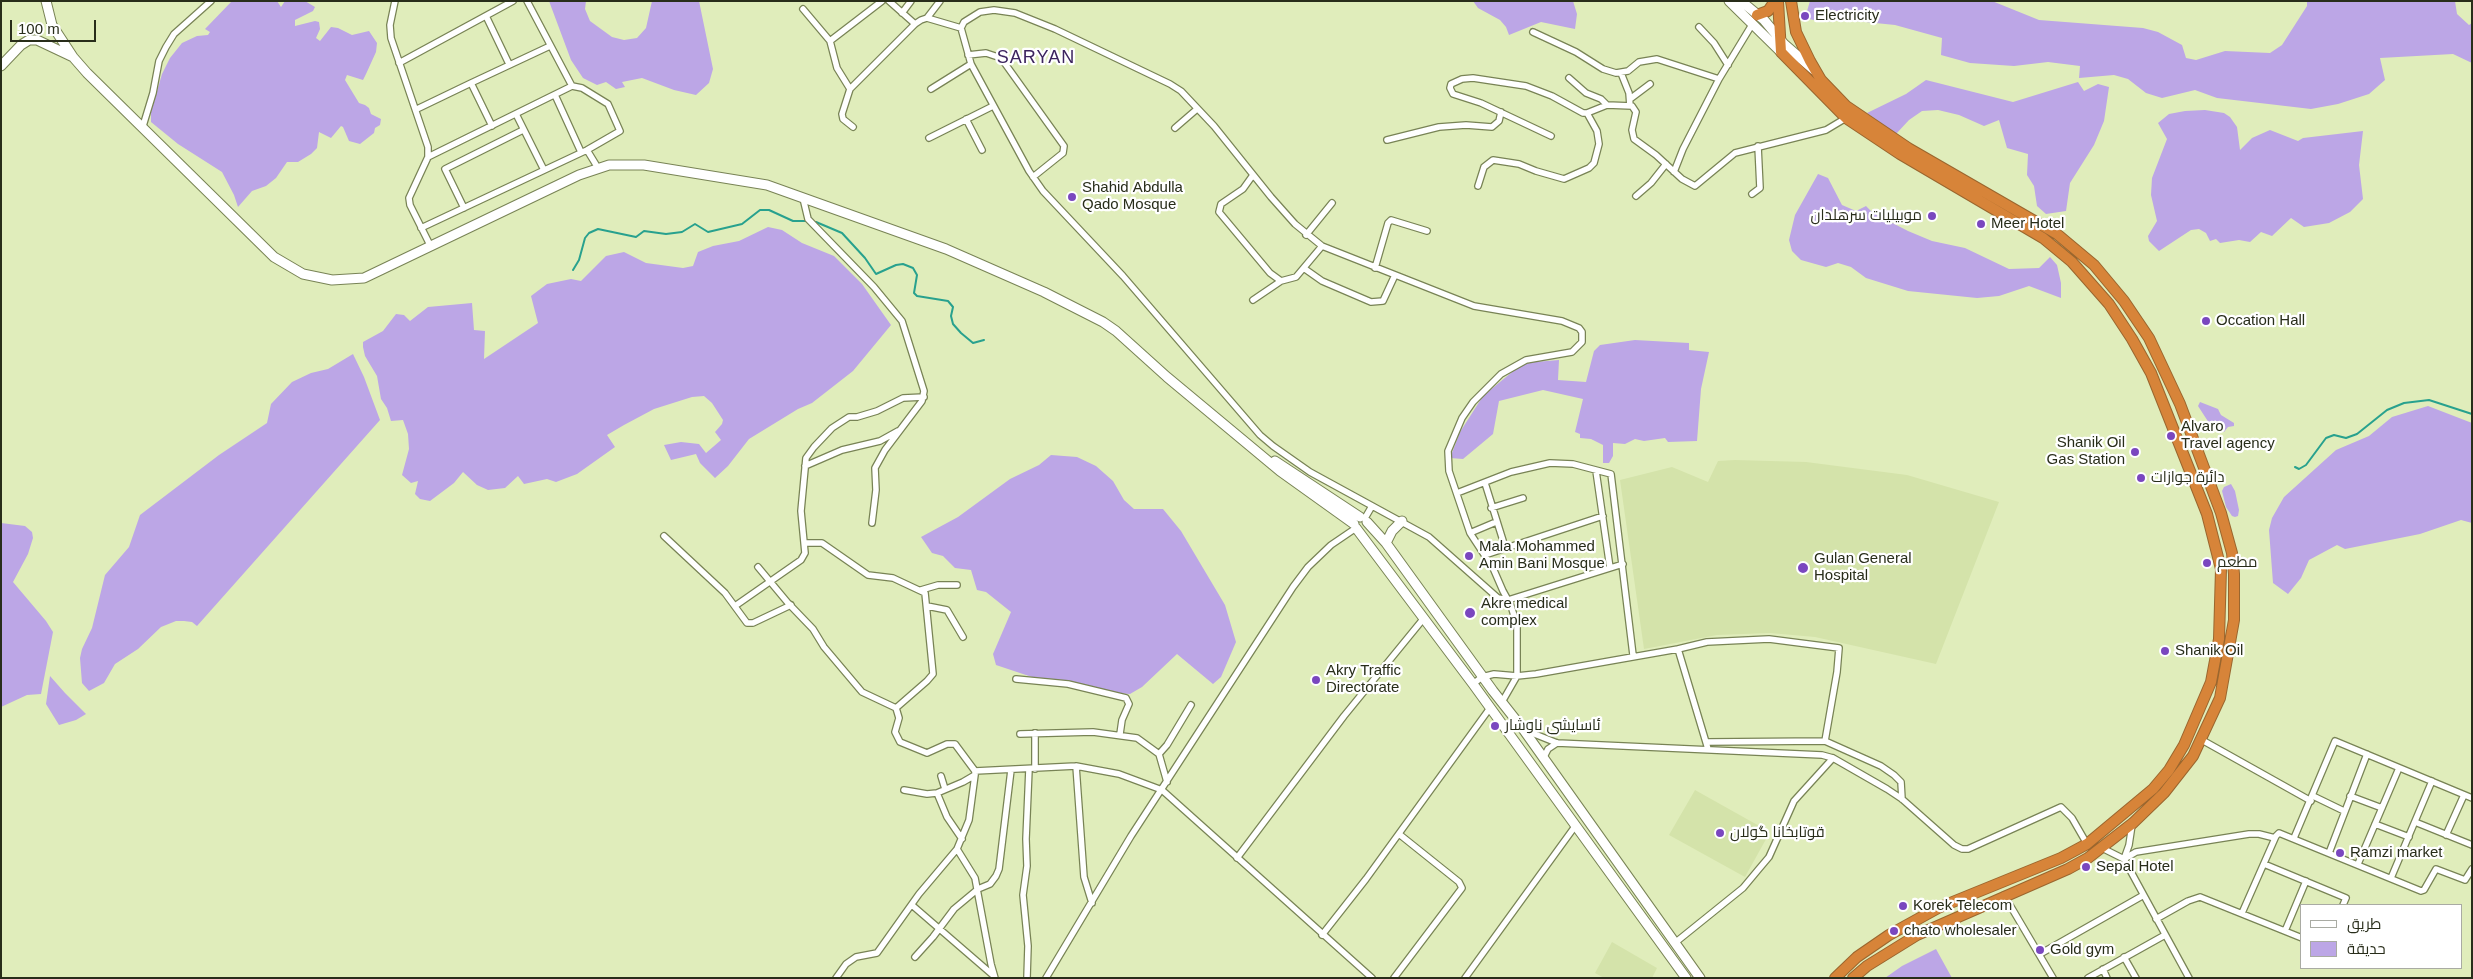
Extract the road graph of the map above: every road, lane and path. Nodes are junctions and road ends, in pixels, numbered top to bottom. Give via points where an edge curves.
1 (46, 1) edge
2 (211, 1) edge
3 (396, 1) edge
4 (513, 1) edge
5 (527, 1) edge
6 (882, 1) edge
7 (889, 1) edge
8 (911, 1) edge
9 (940, 1) edge
10 (1729, 1) edge
11 (1741, 1) edge
12 (1777, 1) edge
13 (1791, 1) edge
14 (803, 9) dead end
15 (902, 13) junction
16 (486, 16) junction
17 (927, 18) junction
18 (1755, 19) junction
19 (915, 24) junction
20 (1699, 27) dead end
21 (961, 28) junction
22 (1533, 32) dead end
23 (1796, 32) junction
24 (830, 41) junction
25 (1782, 45) junction
26 (550, 46) junction
27 (968, 54) junction
28 (73, 57) junction
29 (399, 63) junction
30 (509, 64) junction
31 (971, 64) junction
32 (1728, 65) junction
33 (1, 66) edge
34 (1815, 70) junction
35 (1621, 73) junction
36 (1569, 78) dead end
37 (1720, 79) junction
38 (471, 83) junction
39 (1650, 84) dead end
40 (572, 86) junction
41 (850, 88) junction
42 (931, 89) dead end
43 (555, 94) junction
44 (1630, 99) junction
45 (993, 106) junction
46 (1607, 106) junction
47 (1630, 106) junction
48 (1198, 108) junction
49 (417, 109) junction
50 (1501, 112) junction
51 (1587, 113) junction
52 (516, 114) junction
53 (1846, 118) junction
54 (966, 119) junction
55 (143, 126) junction
56 (492, 126) junction
57 (853, 127) dead end
58 (1175, 128) dead end
59 (523, 130) junction
60 (1551, 136) dead end
61 (929, 138) dead end
62 (1387, 140) dead end
63 (1758, 146) junction
64 (982, 150) dead end
65 (584, 151) junction
66 (428, 157) junction
67 (1666, 164) junction
68 (543, 168) junction
69 (598, 168) junction
70 (1674, 172) junction
71 (1253, 175) junction
72 (1034, 178) junction
73 (1478, 186) dead end
74 (1752, 194) dead end
75 (1636, 196) dead end
76 (803, 198) junction
77 (1332, 203) dead end
78 (464, 208) junction
79 (421, 228) junction
80 (1427, 231) dead end
81 (1306, 235) junction
82 (1322, 246) junction
83 (430, 247) junction
84 (1375, 268) junction
85 (1305, 269) junction
86 (1395, 275) junction
87 (1281, 281) junction
88 (1254, 300) dead end
89 (924, 397) junction
90 (900, 430) junction
91 (2203, 464) junction
92 (805, 466) junction
93 (2189, 467) junction
94 (1596, 471) junction
95 (1485, 484) junction
96 (1457, 493) junction
97 (1523, 498) dead end
98 (1372, 506) junction
99 (1491, 508) junction
100 (1603, 516) junction
101 (1402, 521) junction
102 (1360, 522) junction
103 (1496, 522) junction
104 (872, 523) dead end
105 (1470, 532) junction
106 (664, 536) dead end
107 (806, 543) junction
108 (1386, 543) junction
109 (1505, 548) junction
110 (1485, 555) junction
111 (1623, 564) junction
112 (758, 567) dead end
113 (1610, 568) junction
114 (772, 582) junction
115 (957, 585) dead end
116 (920, 590) junction
117 (1508, 600) junction
118 (791, 605) junction
119 (735, 606) junction
120 (927, 606) junction
121 (1424, 618) junction
122 (963, 637) dead end
123 (1678, 649) junction
124 (1633, 656) junction
125 (1482, 676) junction
126 (1517, 676) junction
127 (1016, 679) dead end
128 (1474, 684) junction
129 (1502, 702) junction
130 (1191, 705) dead end
131 (896, 708) junction
132 (1490, 708) junction
133 (1523, 729) junction
134 (1035, 733) junction
135 (1020, 734) dead end
136 (1120, 734) junction
137 (2202, 740) junction
138 (1825, 741) junction
139 (1557, 743) junction
140 (1708, 746) junction
141 (1159, 754) junction
142 (2367, 754) junction
143 (1834, 758) junction
144 (1543, 759) junction
145 (1076, 766) junction
146 (2399, 768) junction
147 (1032, 769) junction
148 (1011, 770) junction
149 (975, 773) junction
150 (941, 776) dead end
151 (2432, 781) junction
152 (1168, 782) junction
153 (946, 789) junction
154 (904, 790) dead end
155 (1162, 790) junction
156 (937, 793) junction
157 (2464, 795) junction
158 (2350, 796) junction
159 (2312, 798) junction
160 (2472, 798) edge
161 (1902, 799) junction
162 (2382, 808) junction
163 (2344, 811) junction
164 (2415, 822) junction
165 (2132, 824) junction
166 (2375, 824) junction
167 (1576, 825) junction
168 (1399, 834) junction
169 (2446, 835) junction
170 (2409, 837) junction
171 (2275, 838) junction
172 (2294, 838) junction
173 (962, 839) junction
174 (2088, 844) junction
175 (2472, 845) edge
176 (957, 848) junction
177 (2102, 848) junction
178 (2329, 853) junction
179 (1237, 858) junction
180 (2124, 859) junction
181 (2264, 864) junction
182 (2358, 864) junction
183 (1627, 873) junction
184 (2471, 873) edge
185 (2391, 878) junction
186 (1616, 881) junction
187 (2306, 881) junction
188 (978, 889) junction
189 (2004, 895) junction
190 (2142, 896) junction
191 (1092, 903) junction
192 (2343, 904) edge
193 (913, 906) junction
194 (2242, 913) junction
195 (2156, 919) junction
196 (939, 929) junction
197 (2285, 931) junction
198 (1322, 935) junction
199 (2165, 935) junction
200 (2300, 937) edge
201 (1676, 942) junction
202 (2040, 954) junction
203 (915, 956) dead end
204 (2124, 957) junction
205 (2103, 969) junction
206 (836, 978) edge
207 (995, 978) edge
208 (1027, 978) edge
209 (1046, 978) edge
210 (1372, 978) edge
211 (1394, 978) edge
212 (1465, 978) edge
213 (1686, 978) edge
214 (1700, 978) edge
215 (1835, 978) edge
216 (1853, 978) edge
217 (2054, 978) edge
218 (2088, 978) edge
219 (2107, 978) edge
220 (2136, 978) edge
221 (2188, 978) edge

1 - 28 street via 52,25
2 - 55 street via 174,34 166,47 159,61
3 - 29 street via 390,25
4 - 16 street
5 - 26 street
6 - 24 street
7 - 15 street
8 - 15 street
9 - 17 street
10 - 18 street
11 - 18 street
12 - 18 highway
12 - 25 highway
13 - 23 highway
14 - 24 street
15 - 19 street
16 - 29 street
16 - 30 street
17 - 19 street
17 - 21 street
18 - 25 street
18 - 32 street
19 - 41 street
20 - 32 street
21 - 27 street
21 - 48 street via 964,22 980,12 1015,13 1159,77 1181,90
22 - 35 street via 1603,69
23 - 25 highway
23 - 34 highway
24 - 41 street via 837,68
25 - 34 street
25 - 53 highway
26 - 30 street
26 - 40 street
27 - 31 street
27 - 72 street via 986,53 1001,58 1064,146 1063,152
28 - 33 street via 37,40 29,40
28 - 55 street
29 - 49 street
30 - 38 street
31 - 42 street
31 - 45 street
32 - 37 street
34 - 91 highway via 1839,99 1864,119 2056,234 2094,265 2149,338
35 - 37 street via 1639,62 1657,59
35 - 44 street
36 - 46 street via 1586,93 1601,98
37 - 70 street
38 - 49 street
38 - 56 street
39 - 44 street
40 - 43 street
40 - 65 street via 582,88 608,104 620,131
41 - 57 street via 842,114
43 - 52 street
43 - 65 street
44 - 47 street
45 - 54 street
45 - 72 street
46 - 47 street
46 - 51 street
47 - 67 street via 1636,112 1632,130 1634,139
48 - 58 street
48 - 71 street
49 - 66 street via 426,136
50 - 51 street via 1453,94 1451,84 1473,78 1526,86
50 - 60 street
50 - 62 street via 1499,121 1492,127 1439,127
51 - 73 street via 1597,131 1599,144 1594,163 1589,168 1564,179 1519,164 1493,160 1484,167
52 - 56 street
52 - 59 street
53 - 63 street via 1826,130
53 - 93 highway via 1900,154 2043,238 2082,273 2109,304 2142,355
54 - 61 street
54 - 64 street
55 - 83 street via 274,257 303,274 332,280 364,278
56 - 66 street
59 - 68 street
59 - 78 street via 445,169
63 - 70 street via 1729,156 1698,185 1692,186
63 - 74 street via 1760,188
65 - 68 street
65 - 69 street
66 - 79 street via 409,198
67 - 70 street
67 - 75 street
68 - 78 street
69 - 76 street via 618,164 644,165 746,180
69 - 83 street
71 - 81 street
71 - 87 street via 1243,189 1221,204 1219,212 1270,273
72 - 98 street via 1260,435 1302,467
76 - 89 street via 808,219 902,321
76 - 102 street via 946,249 1103,322 1280,471
77 - 81 street
78 - 79 street
79 - 83 street
80 - 84 street via 1391,220
81 - 82 street
82 - 84 street
82 - 85 street
84 - 86 street
85 - 86 street via 1322,281 1371,302 1383,301
85 - 87 street via 1296,277
86 - 96 street via 1474,306 1568,323 1579,328 1583,336 1582,342 1572,352 1515,364 1473,402 1462,418 1448,451 1449,471
87 - 88 street
89 - 90 street
89 - 92 street via 903,398 871,413 849,417 832,428 814,447 806,458
90 - 92 street via 880,441 842,450
90 - 104 street via 875,468
91 - 93 highway
91 - 137 highway via 2232,553 2234,620 2224,682
92 - 107 street via 801,511
93 - 174 highway via 2214,533 2221,569 2219,638 2211,682 2184,745 2169,770 2132,809
94 - 95 street via 1573,464 1550,463 1512,472
94 - 100 street
94 - 111 street via 1611,474
95 - 96 street
95 - 99 street
96 - 105 street
97 - 99 street
98 - 101 street
98 - 102 street
99 - 103 street
100 - 109 street
100 - 113 street
101 - 108 street
101 - 117 street via 1429,537 1490,593
102 - 108 street
102 - 121 street
102 - 152 street via 1308,567
103 - 105 street
103 - 109 street
105 - 110 street
106 - 119 street
107 - 114 street via 801,560
107 - 116 street via 822,544 868,575 893,578
108 - 125 street
109 - 110 street
110 - 117 street
111 - 113 street
111 - 124 street
112 - 114 street
113 - 117 street
114 - 118 street
114 - 119 street
115 - 116 street via 938,585
116 - 120 street via 925,593
117 - 126 street via 1517,625
118 - 119 street via 750,624
118 - 131 street via 813,628 824,647 862,692
120 - 122 street via 947,610
120 - 131 street via 933,674
121 - 128 street
121 - 179 street via 1344,716
123 - 124 street
123 - 138 street via 1707,642 1769,639 1839,648
123 - 140 street
124 - 126 street
125 - 126 street
125 - 128 street
125 - 129 street
126 - 129 street
127 - 136 street via 1068,684 1126,698 1129,704
128 - 132 street
129 - 133 street
130 - 141 street
131 - 149 street via 899,718 895,732 900,742 927,753 955,744
132 - 167 street
132 - 168 street
133 - 139 street
133 - 144 street
134 - 135 street
134 - 136 street
134 - 147 street
136 - 141 street via 1137,738
137 - 159 street
137 - 165 highway via 2178,777
138 - 140 street
138 - 161 street via 1881,766 1901,782
139 - 140 street
139 - 144 street via 1548,749
140 - 143 street
141 - 152 street
142 - 146 street
142 - 158 street
142 - 159 street via 2336,741
143 - 161 street
143 - 201 street via 1794,801 1769,857 1743,888
144 - 183 street
145 - 147 street
145 - 155 street via 1119,774
145 - 191 street via 1084,877
146 - 151 street
146 - 162 street
147 - 148 street
147 - 208 street via 1023,895 1028,946
148 - 149 street
148 - 188 street via 999,869 990,884
149 - 153 street
149 - 173 street via 969,820
150 - 153 street
151 - 157 street
151 - 164 street
152 - 155 street
153 - 156 street
154 - 156 street
155 - 179 street
155 - 191 street
156 - 173 street via 947,817
157 - 160 street
157 - 169 street
158 - 162 street
158 - 163 street
159 - 163 street
159 - 172 street
161 - 174 street via 1962,849 2061,807
162 - 166 street
163 - 178 street
164 - 169 street
164 - 170 street
165 - 177 highway
165 - 180 street
166 - 170 street
166 - 182 street
167 - 186 street
167 - 212 street
168 - 198 street
168 - 211 street via 1459,882 1462,888
169 - 175 street
170 - 185 street
171 - 172 street via 2282,833
171 - 180 street via 2249,834 2136,852
171 - 181 street
172 - 178 street
173 - 176 street
174 - 215 highway via 2015,878 1938,908 1889,935 1857,957
176 - 188 street
176 - 193 street
177 - 180 street
177 - 189 highway via 2068,869
178 - 182 street
179 - 198 street
180 - 190 street
181 - 187 street
181 - 194 street
182 - 185 street
183 - 186 street
183 - 201 street
184 - 185 street via 2464,880 2436,869 2421,891
186 - 213 street
187 - 192 street via 2346,898
187 - 197 street
188 - 196 street via 954,909
188 - 207 street
189 - 202 street
189 - 216 highway via 1917,935
190 - 195 street
190 - 202 street
191 - 209 street
193 - 196 street
193 - 206 street via 877,953 856,957
194 - 195 street via 2200,897
194 - 197 street
195 - 199 street
196 - 203 street
196 - 207 street
197 - 200 street
198 - 210 street
199 - 204 street
199 - 221 street
201 - 214 street
202 - 217 street
204 - 205 street
204 - 220 street
205 - 218 street
205 - 219 street

